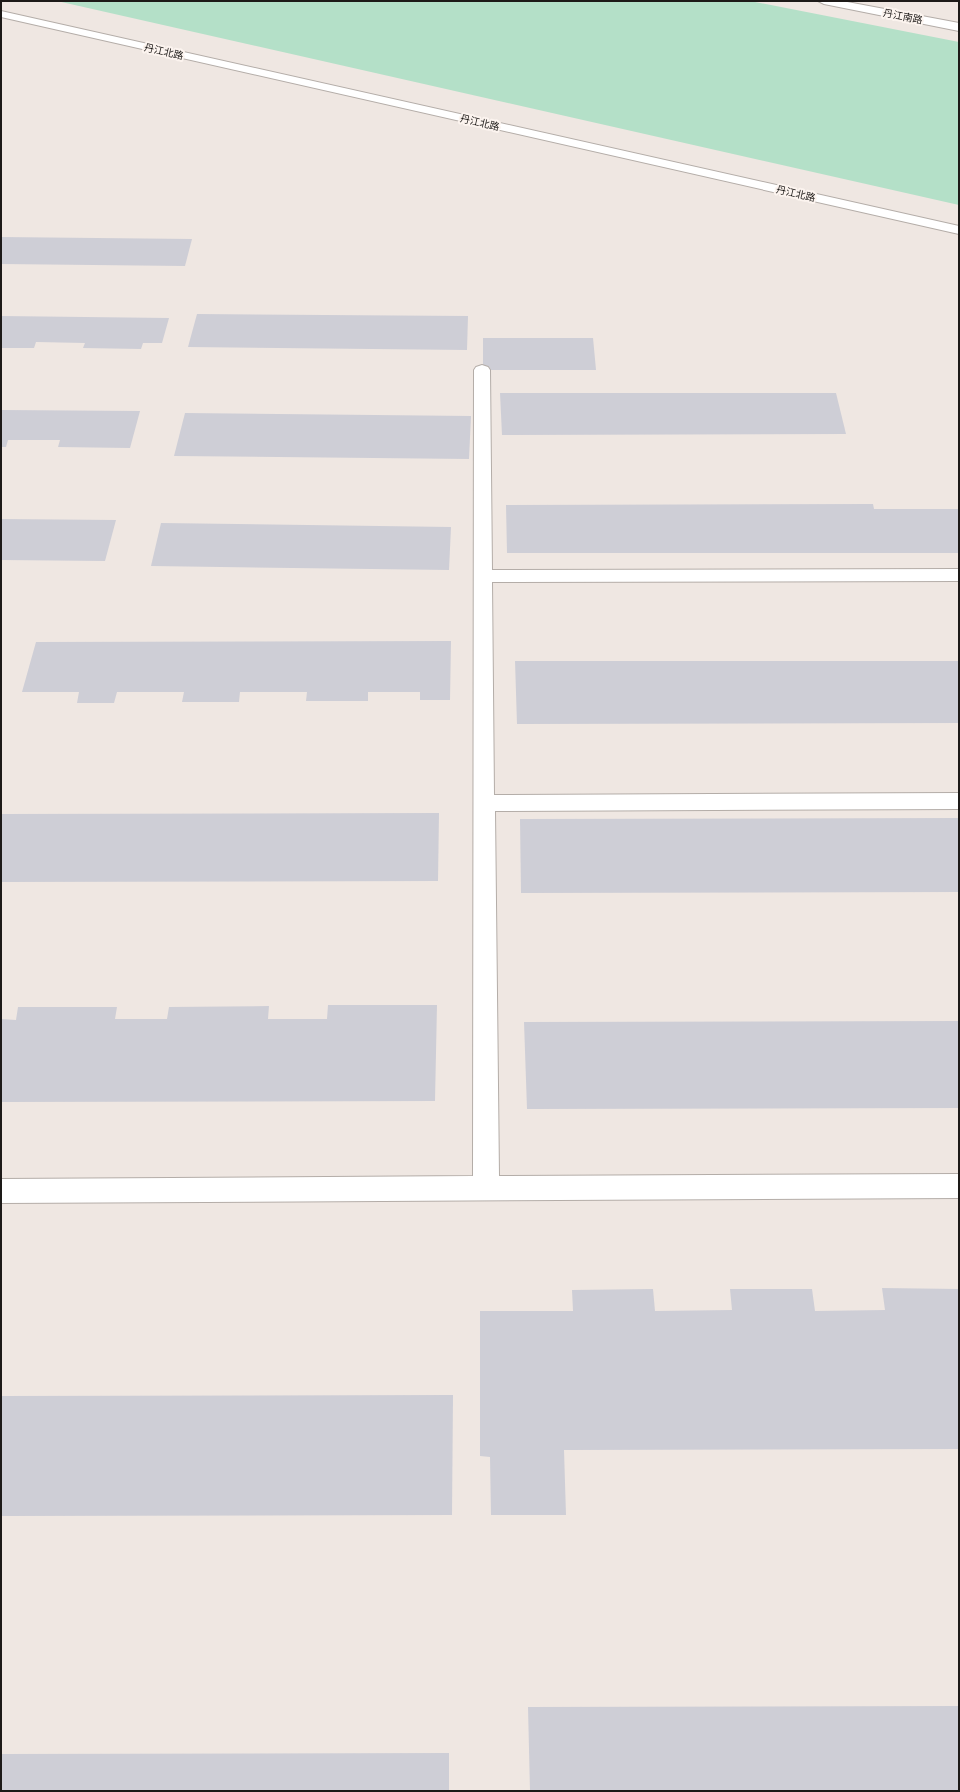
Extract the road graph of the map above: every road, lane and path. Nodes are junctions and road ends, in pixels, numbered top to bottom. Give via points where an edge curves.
1 (824, 1) edge
2 (1, 14) edge
3 (959, 27) edge
4 (959, 230) edge
5 (482, 370) dead end
6 (959, 575) edge
7 (483, 576) junction
8 (959, 801) edge
9 (485, 803) junction
10 (959, 1186) edge
11 (486, 1188) junction
12 (1, 1191) edge

1 - 3 main road, 丹江南路
2 - 4 main road, 丹江北路
5 - 7 main road
6 - 7 main road
7 - 9 main road
8 - 9 main road
9 - 11 main road
10 - 11 main road
11 - 12 main road

